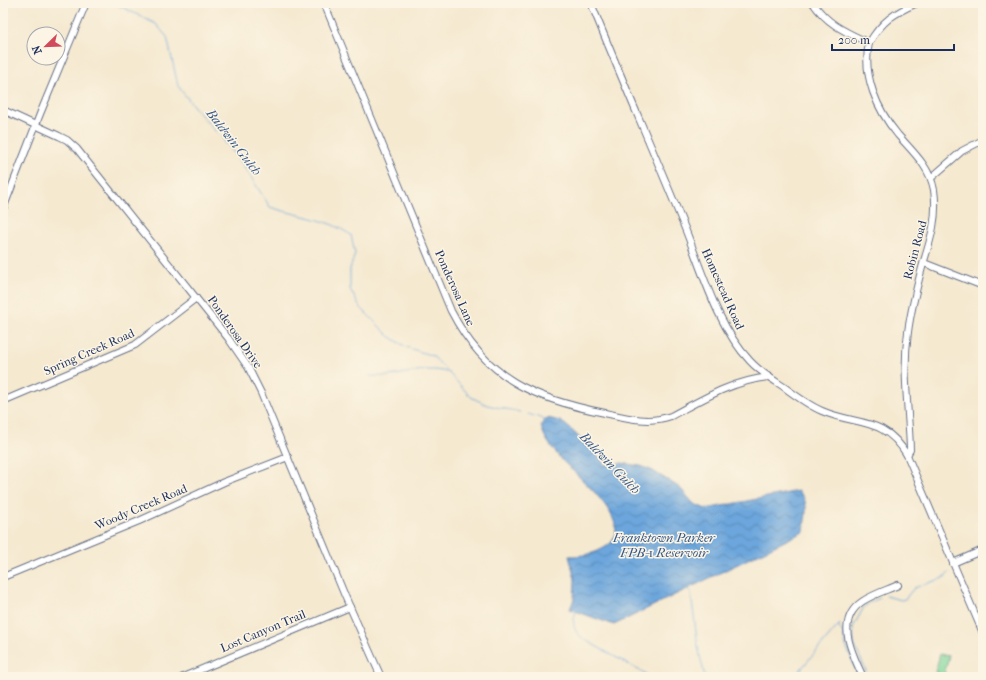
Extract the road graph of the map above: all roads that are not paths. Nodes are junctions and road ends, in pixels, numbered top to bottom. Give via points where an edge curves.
1 (86, 3) edge
2 (324, 3) edge
3 (591, 3) edge
4 (813, 3) edge
5 (917, 3) edge
6 (869, 43) junction
7 (3, 110) edge
8 (36, 124) junction
9 (983, 140) edge
10 (931, 178) junction
11 (3, 209) edge
12 (924, 263) junction
13 (983, 286) edge
14 (196, 298) junction
15 (768, 377) junction
16 (3, 401) edge
17 (907, 455) junction
18 (288, 457) junction
19 (983, 550) edge
20 (953, 563) junction
21 (3, 578) edge
22 (898, 585) dead end
23 (350, 607) junction
24 (983, 633) edge
25 (184, 677) edge
26 (381, 677) edge
27 (863, 677) edge

1 - 8 street
2 - 15 street, Ponderosa Lane via 451,311 468,340 492,366 519,385 546,398 591,411 644,420 664,418 724,388
3 - 15 street, Homestead Road via 719,313 740,349 754,366
4 - 6 street via 823,16 838,28
5 - 6 street via 888,19
6 - 10 street, Robin Road via 868,70 879,106 892,127 921,160
7 - 8 street, Ponderosa Drive
8 - 11 street
8 - 14 street, Ponderosa Drive via 67,140 82,154
9 - 10 street via 962,151
10 - 12 street, Robin Road via 935,218
12 - 13 street
12 - 17 street, Robin Road via 905,352 910,450
14 - 16 street, Spring Creek Road via 135,345
14 - 18 street, Ponderosa Drive via 248,367
15 - 17 street, Homestead Road via 823,411 886,431 896,439
17 - 20 street, Homestead Road
18 - 21 street, Woody Creek Road
18 - 23 street, Ponderosa Drive
19 - 20 street
20 - 24 street, Homestead Road
22 - 27 street via 865,599 850,618 848,638
23 - 25 street, Lost Canyon Trail
23 - 26 street, Ponderosa Drive

